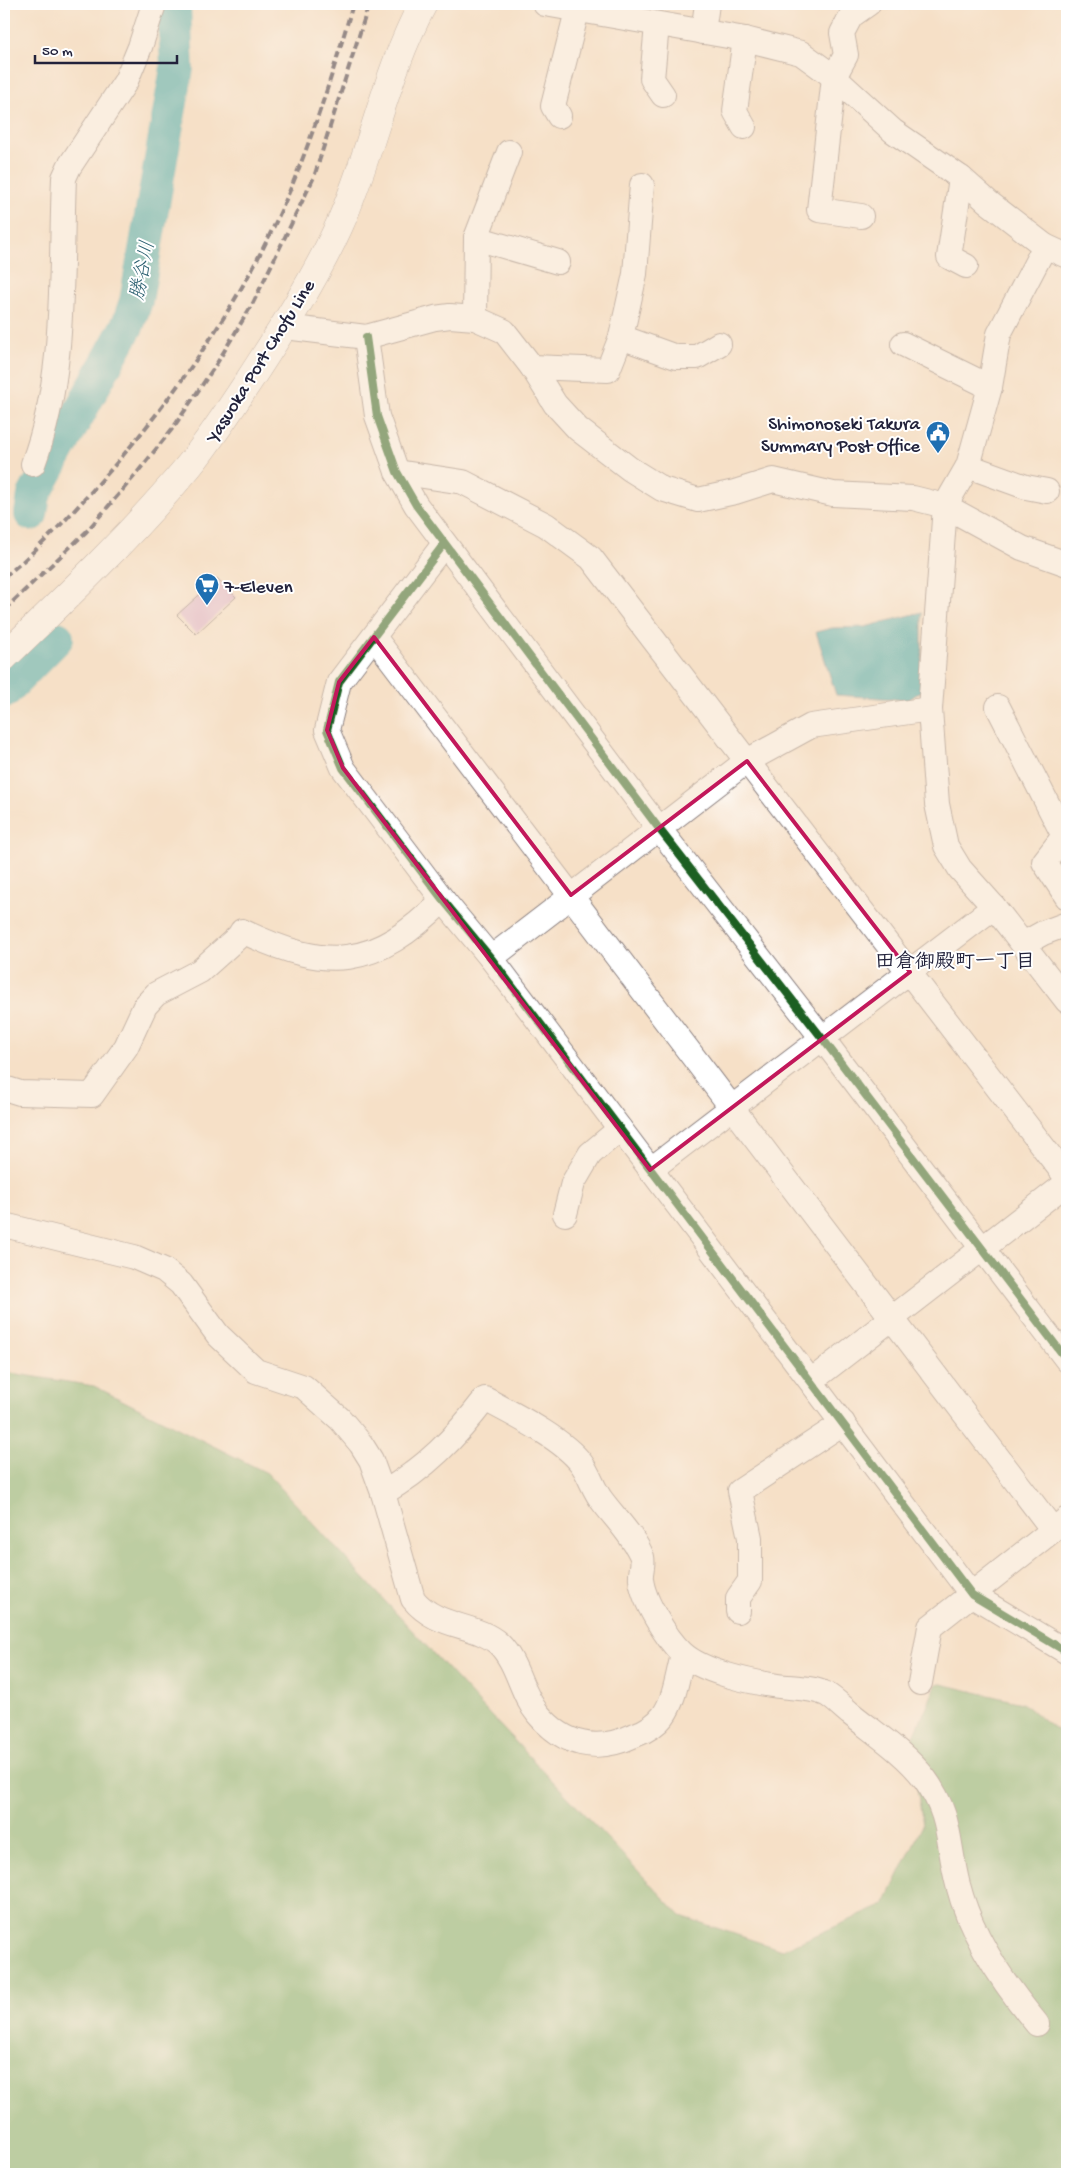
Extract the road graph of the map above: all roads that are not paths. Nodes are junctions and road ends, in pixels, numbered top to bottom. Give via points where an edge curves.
1 (154, 4) edge
2 (423, 4) edge
3 (545, 4) edge
4 (707, 4) edge
5 (868, 4) edge
6 (577, 11) junction
7 (657, 24) junction
8 (703, 32) junction
9 (745, 39) junction
10 (834, 77) junction
11 (663, 95) dead end
12 (559, 116) dead end
13 (744, 127) dead end
14 (509, 152) dead end
15 (961, 178) junction
16 (642, 185) dead end
17 (860, 216) dead end
18 (476, 238) junction
19 (1045, 246) junction
20 (1067, 256) edge
21 (558, 262) dead end
22 (966, 266) dead end
23 (475, 318) junction
24 (284, 327) junction
25 (366, 337) junction
26 (621, 337) junction
27 (719, 344) dead end
28 (903, 344) dead end
29 (532, 367) junction
30 (990, 387) junction
31 (32, 464) dead end
32 (968, 466) junction
33 (397, 472) junction
34 (1047, 491) dead end
35 (944, 506) junction
36 (444, 544) junction
37 (1067, 564) edge
38 (374, 638) junction
39 (4, 656) edge
40 (998, 707) dead end
41 (930, 709) junction
42 (747, 761) junction
43 (1063, 824) edge
44 (660, 830) junction
45 (571, 896) junction
46 (1067, 897) edge
47 (443, 900) junction
48 (994, 907) junction
49 (1067, 924) edge
50 (1023, 944) junction
51 (491, 958) junction
52 (910, 972) junction
53 (1067, 1001) edge
54 (822, 1038) junction
55 (4, 1088) edge
56 (733, 1106) junction
57 (620, 1129) junction
58 (650, 1170) junction
59 (1067, 1178) edge
60 (1067, 1183) edge
61 (565, 1214) dead end
62 (4, 1225) edge
63 (984, 1249) junction
64 (893, 1318) junction
65 (1067, 1360) edge
66 (811, 1381) junction
67 (843, 1423) junction
68 (383, 1493) junction
69 (1060, 1525) edge
70 (972, 1595) junction
71 (738, 1611) dead end
72 (1067, 1652) edge
73 (683, 1655) junction
74 (920, 1683) dead end
75 (1037, 2024) dead end

1 - 31 street via 126,81 64,178 60,332 48,407
2 - 24 main road, Yasuoka Port Chofu Line via 408,31 385,91 372,138 340,225
3 - 6 street
4 - 8 street
5 - 10 street via 851,16 842,33 846,55
6 - 7 street
6 - 12 street via 553,106
7 - 8 street
7 - 11 street via 652,79
8 - 9 street
9 - 10 street via 801,54
9 - 13 street via 735,111
10 - 15 street via 893,131
10 - 17 street via 819,210
14 - 18 street
15 - 19 street
15 - 22 street via 949,257
16 - 26 street via 635,274
18 - 21 street
18 - 23 street
19 - 20 street
19 - 30 street via 999,334
23 - 25 street via 435,318
23 - 29 street via 504,331
24 - 25 street
24 - 39 main road, Yasuoka Port Chofu Line via 190,465 71,593
25 - 33 street via 377,416
26 - 27 street via 676,357 697,358
26 - 29 street via 608,370
28 - 30 street
29 - 35 street via 555,404 578,429 662,489 698,500 773,480 833,494 913,498
30 - 32 street
32 - 34 street via 1026,487
32 - 35 street
33 - 36 street
33 - 42 street via 463,482 546,526 591,558
35 - 37 street via 1022,548
35 - 41 street
36 - 38 street
36 - 44 street
38 - 45 street
38 - 47 street via 339,682 327,730 343,768
40 - 43 street
41 - 42 street via 811,726
41 - 48 street via 937,804 946,846 960,869
42 - 44 street
42 - 52 street
43 - 46 street via 1064,836 1044,862
44 - 45 street
44 - 54 street
45 - 51 street
45 - 56 street
47 - 51 street
47 - 55 street via 398,938 353,957 307,956 276,947 242,930 200,971 156,994 145,1006 126,1047 92,1095 20,1093
48 - 50 street
48 - 52 street
49 - 50 street
50 - 53 street
51 - 57 street
52 - 54 street
52 - 59 street
54 - 56 street
54 - 63 street
56 - 58 street
56 - 64 street
57 - 58 street
57 - 61 street via 590,1154 573,1182
58 - 66 street
60 - 63 street
62 - 68 street via 134,1256 164,1270 181,1284 218,1335 256,1372 304,1387 340,1419 371,1460
63 - 64 street
63 - 65 street
64 - 66 street
64 - 69 street
66 - 67 street
67 - 70 street
67 - 71 street via 740,1491 750,1538 750,1581 738,1598
68 - 73 street via 405,1480 450,1442 485,1399 544,1432 583,1465 591,1486 624,1527 642,1558 641,1580 655,1616 666,1636
68 - 73 street via 413,1599 421,1609 437,1618 498,1643 536,1712 556,1733 580,1743 599,1745 621,1742 645,1731 664,1714
69 - 70 street
70 - 72 street
70 - 74 street via 930,1627
73 - 75 street via 720,1673 750,1682 826,1694 923,1776 944,1812 958,1887 981,1940 1010,1991

